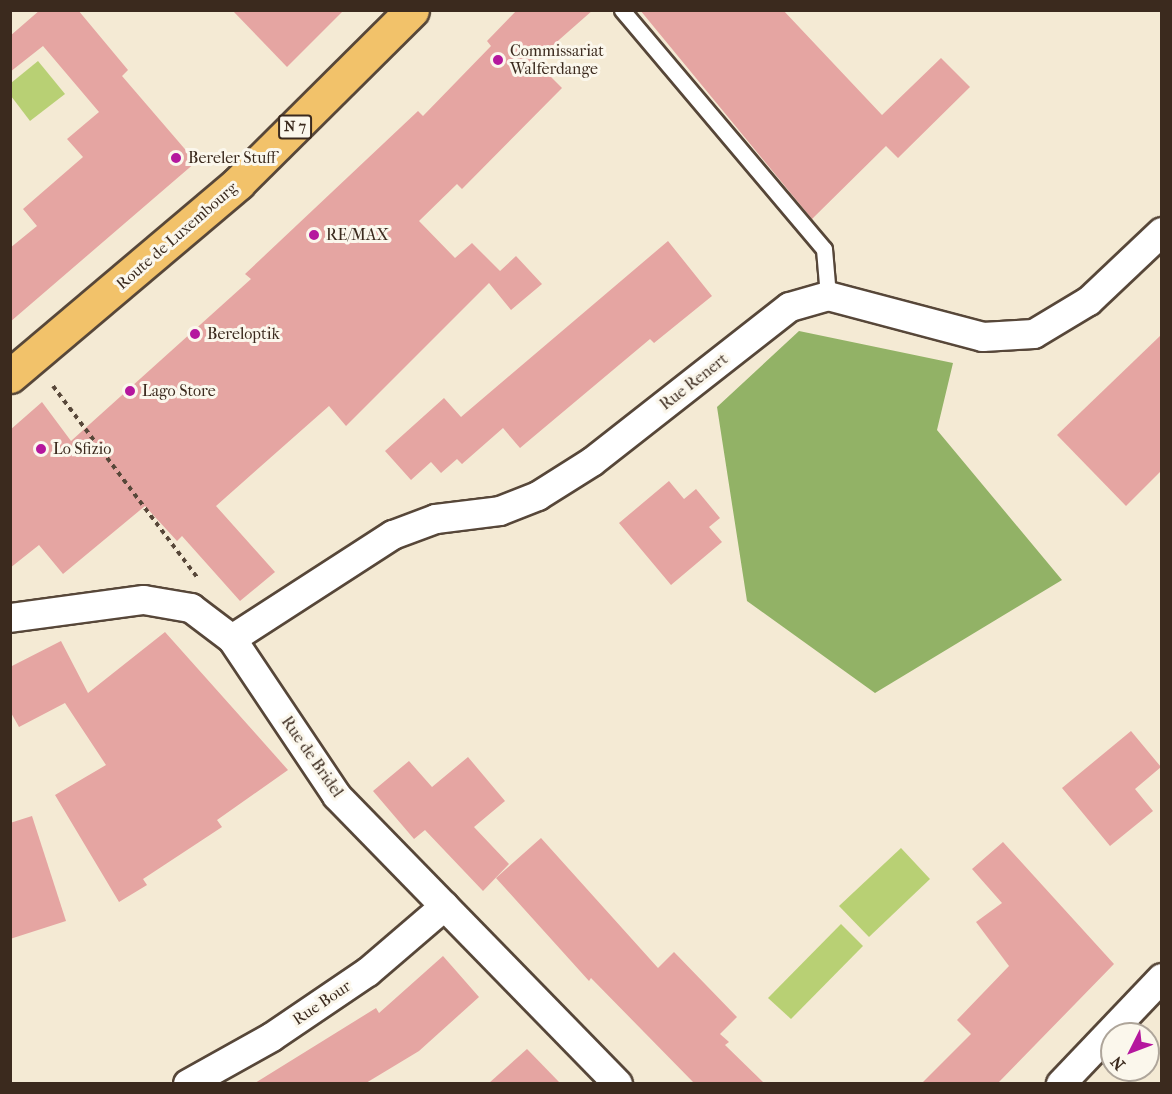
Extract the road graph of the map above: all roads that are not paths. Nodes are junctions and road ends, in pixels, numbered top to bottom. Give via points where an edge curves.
1 (412, 10) edge
2 (622, 10) edge
3 (1161, 232) edge
4 (828, 296) junction
5 (10, 376) edge
6 (10, 618) edge
7 (232, 639) junction
8 (445, 906) junction
9 (1161, 978) edge
10 (188, 1083) edge
11 (618, 1083) edge
12 (1060, 1083) edge

1 - 5 main road, Route de Luxembourg / N 7 via 230,191
2 - 4 lane via 824,249
3 - 4 street via 1089,301 1034,334 983,337
4 - 7 street, Rue Renert via 790,307 592,462 538,496 500,511 436,519 393,535
6 - 7 street, Rue de Bridel via 144,600 190,608
7 - 8 street, Rue de Bridel via 337,796
8 - 10 street, Rue Bour via 358,978 272,1037
8 - 11 street, Rue de Bridel
9 - 12 street

